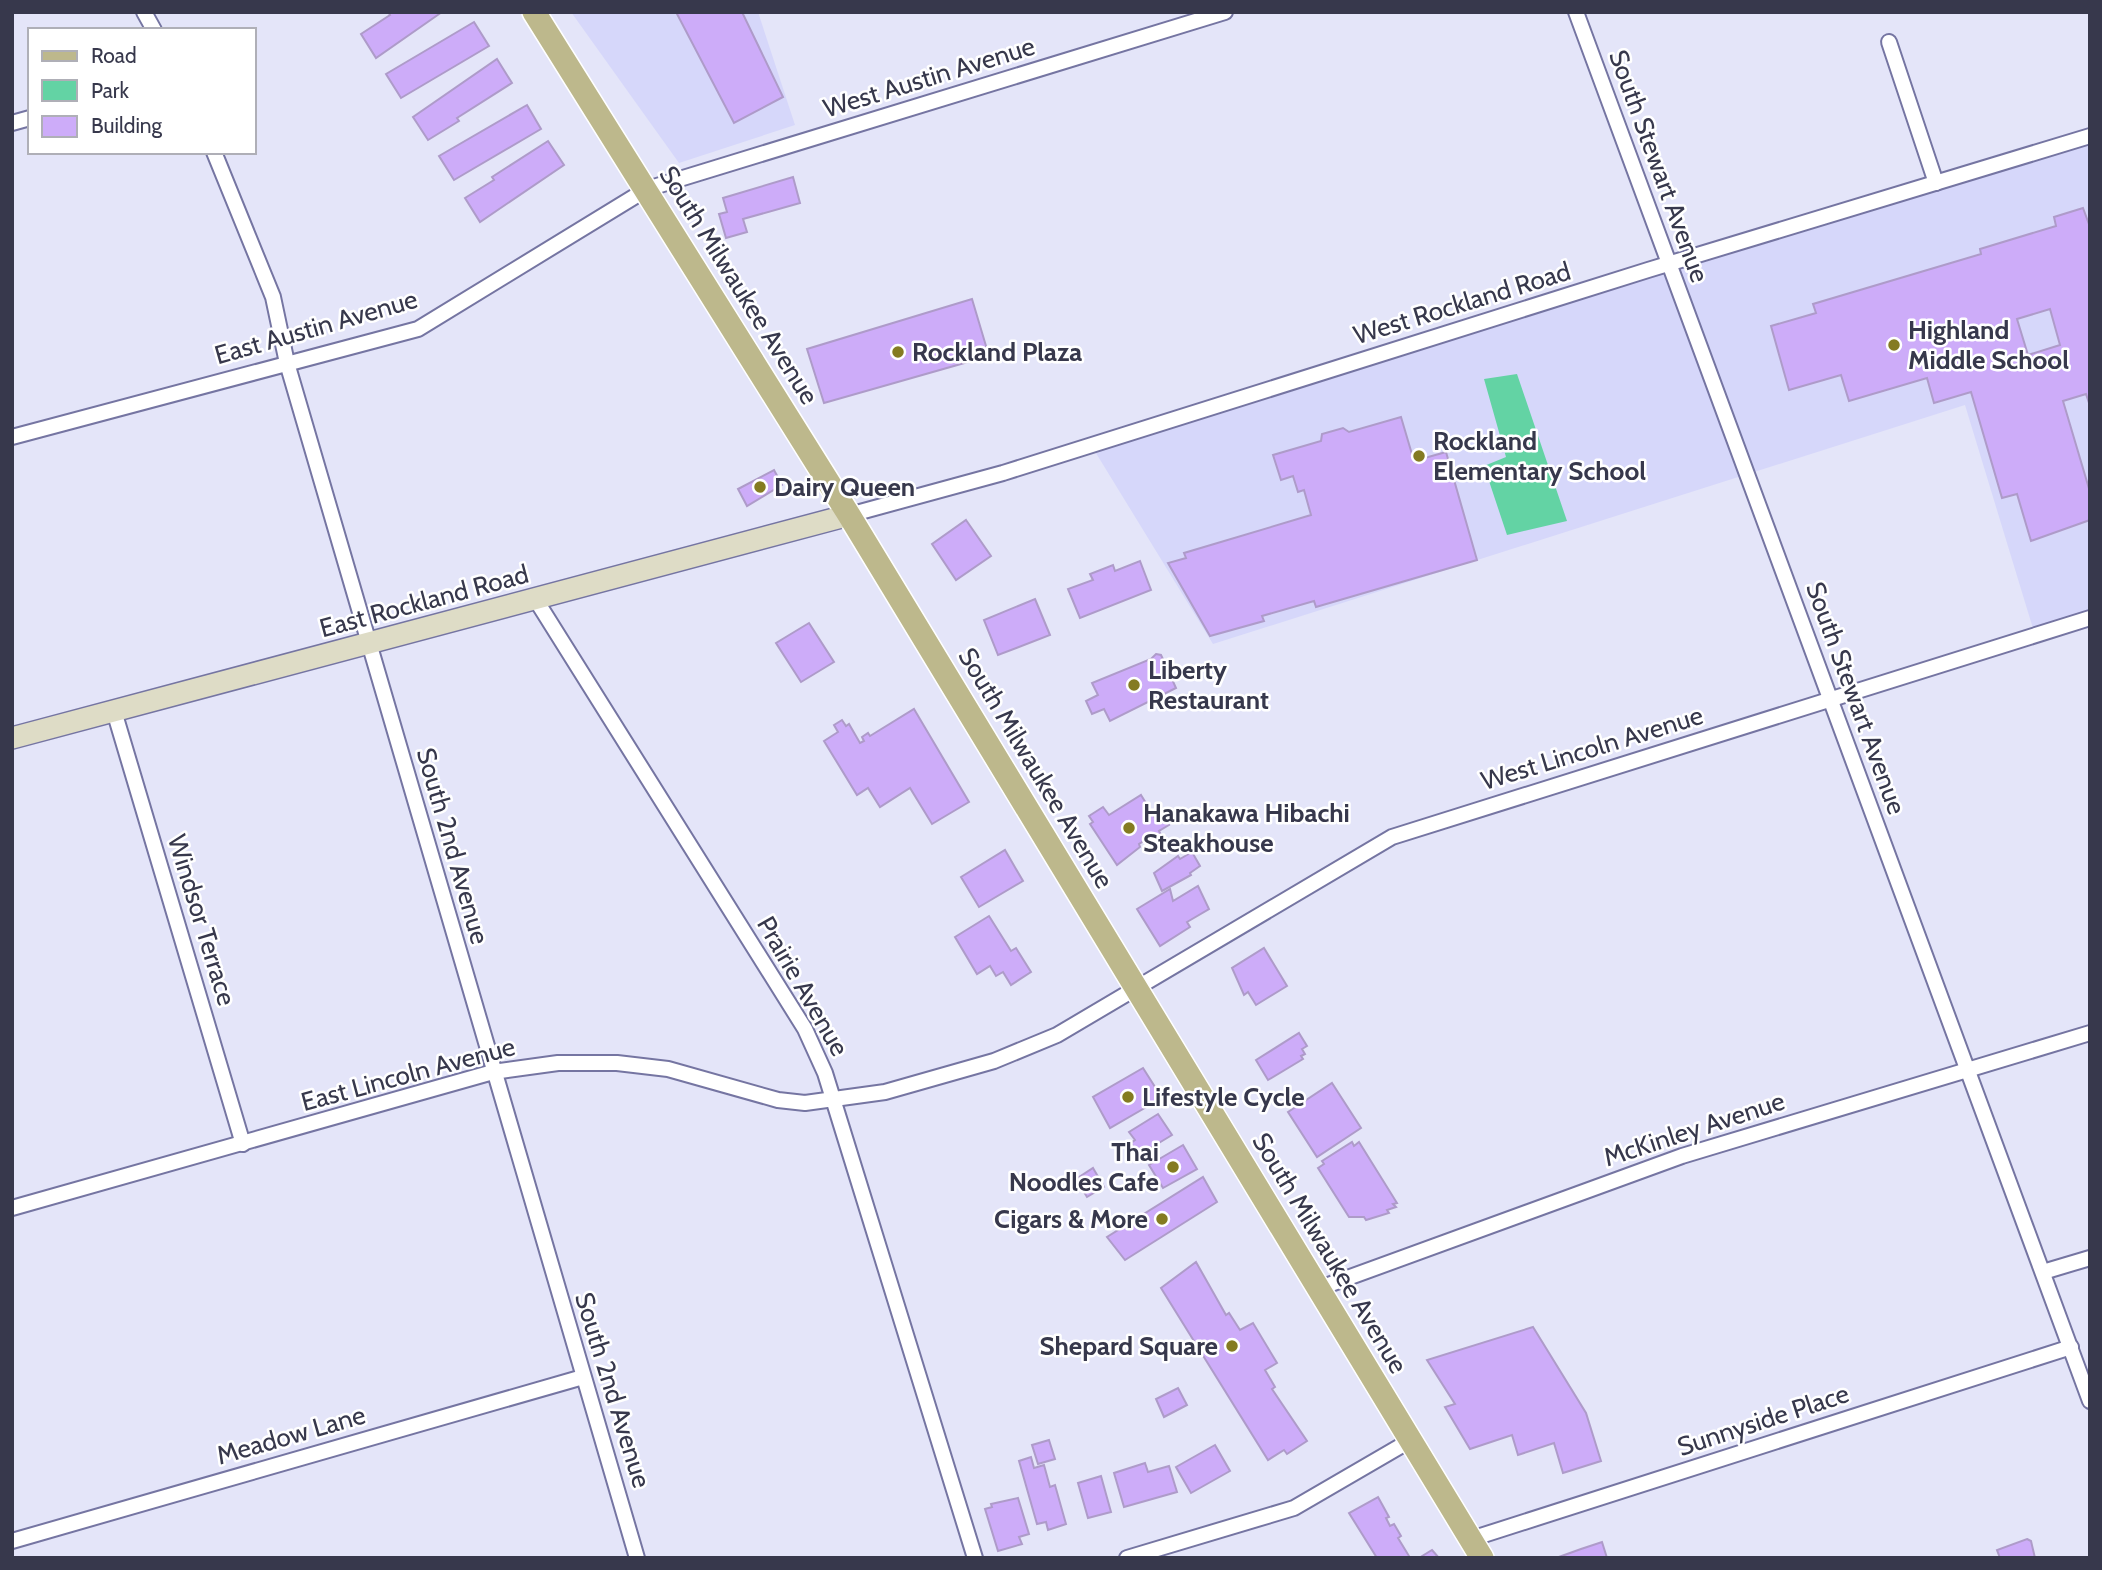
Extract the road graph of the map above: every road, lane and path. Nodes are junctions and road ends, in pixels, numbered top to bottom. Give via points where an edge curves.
1 (144, 12) edge
2 (534, 12) edge
3 (1225, 12) edge
4 (1576, 12) edge
5 (153, 28) edge
6 (1889, 42) dead end
7 (2090, 136) edge
8 (215, 154) edge
9 (1936, 183) junction
10 (647, 189) junction
11 (1669, 264) junction
12 (287, 363) junction
13 (12, 437) edge
14 (849, 515) junction
15 (536, 600) junction
16 (2090, 618) edge
17 (370, 644) junction
18 (1830, 699) junction
19 (114, 711) junction
20 (12, 738) edge
21 (1136, 988) junction
22 (2090, 1033) edge
23 (1967, 1068) junction
24 (493, 1072) junction
25 (834, 1099) junction
26 (243, 1144) junction
27 (12, 1208) edge
28 (2090, 1258) edge
29 (2043, 1272) junction
30 (1320, 1288) junction
31 (2071, 1347) junction
32 (583, 1377) junction
33 (2090, 1401) edge
34 (1411, 1440) junction
35 (12, 1541) edge
36 (1477, 1549) edge
37 (637, 1558) edge
38 (975, 1558) edge
39 (1127, 1558) edge

1 - 5 street
2 - 10 main road, South Milwaukee Avenue
3 - 10 street, West Austin Avenue
4 - 11 street, South Stewart Avenue
6 - 9 street
7 - 9 street, West Rockland Road
8 - 12 street, South 2nd Avenue via 272,297
9 - 11 street, West Rockland Road
10 - 12 street, East Austin Avenue via 418,329
10 - 14 main road, South Milwaukee Avenue
11 - 14 street, West Rockland Road via 1003,473
11 - 18 street, South Stewart Avenue
12 - 13 street, East Austin Avenue
12 - 17 street, South 2nd Avenue
14 - 15 street, East Rockland Road
14 - 21 main road, South Milwaukee Avenue
15 - 17 street, East Rockland Road
15 - 25 street, Prairie Avenue via 805,1029
16 - 18 street, West Lincoln Avenue
17 - 19 street, East Rockland Road
17 - 24 street, South 2nd Avenue
18 - 21 street, West Lincoln Avenue via 1392,837
18 - 23 street, South Stewart Avenue
19 - 20 street, East Rockland Road
19 - 26 street, Windsor Terrace
21 - 25 street, East Lincoln Avenue via 1057,1035 994,1061 885,1092
21 - 30 main road, South Milwaukee Avenue
22 - 23 street, McKinley Avenue
23 - 29 street, South Stewart Avenue
23 - 30 street, McKinley Avenue via 1682,1156
24 - 25 street, East Lincoln Avenue via 558,1063 617,1063 668,1069 778,1100
24 - 26 street, East Lincoln Avenue
24 - 32 street, South 2nd Avenue
25 - 38 street, Prairie Avenue
26 - 27 street, East Lincoln Avenue
28 - 29 street
29 - 31 street, South Stewart Avenue
30 - 34 main road, South Milwaukee Avenue
31 - 33 street, South Stewart Avenue
31 - 36 street, Sunnyside Place
32 - 35 street, Meadow Lane
32 - 37 street, South 2nd Avenue
34 - 36 main road, South Milwaukee Avenue
34 - 39 street via 1294,1508

